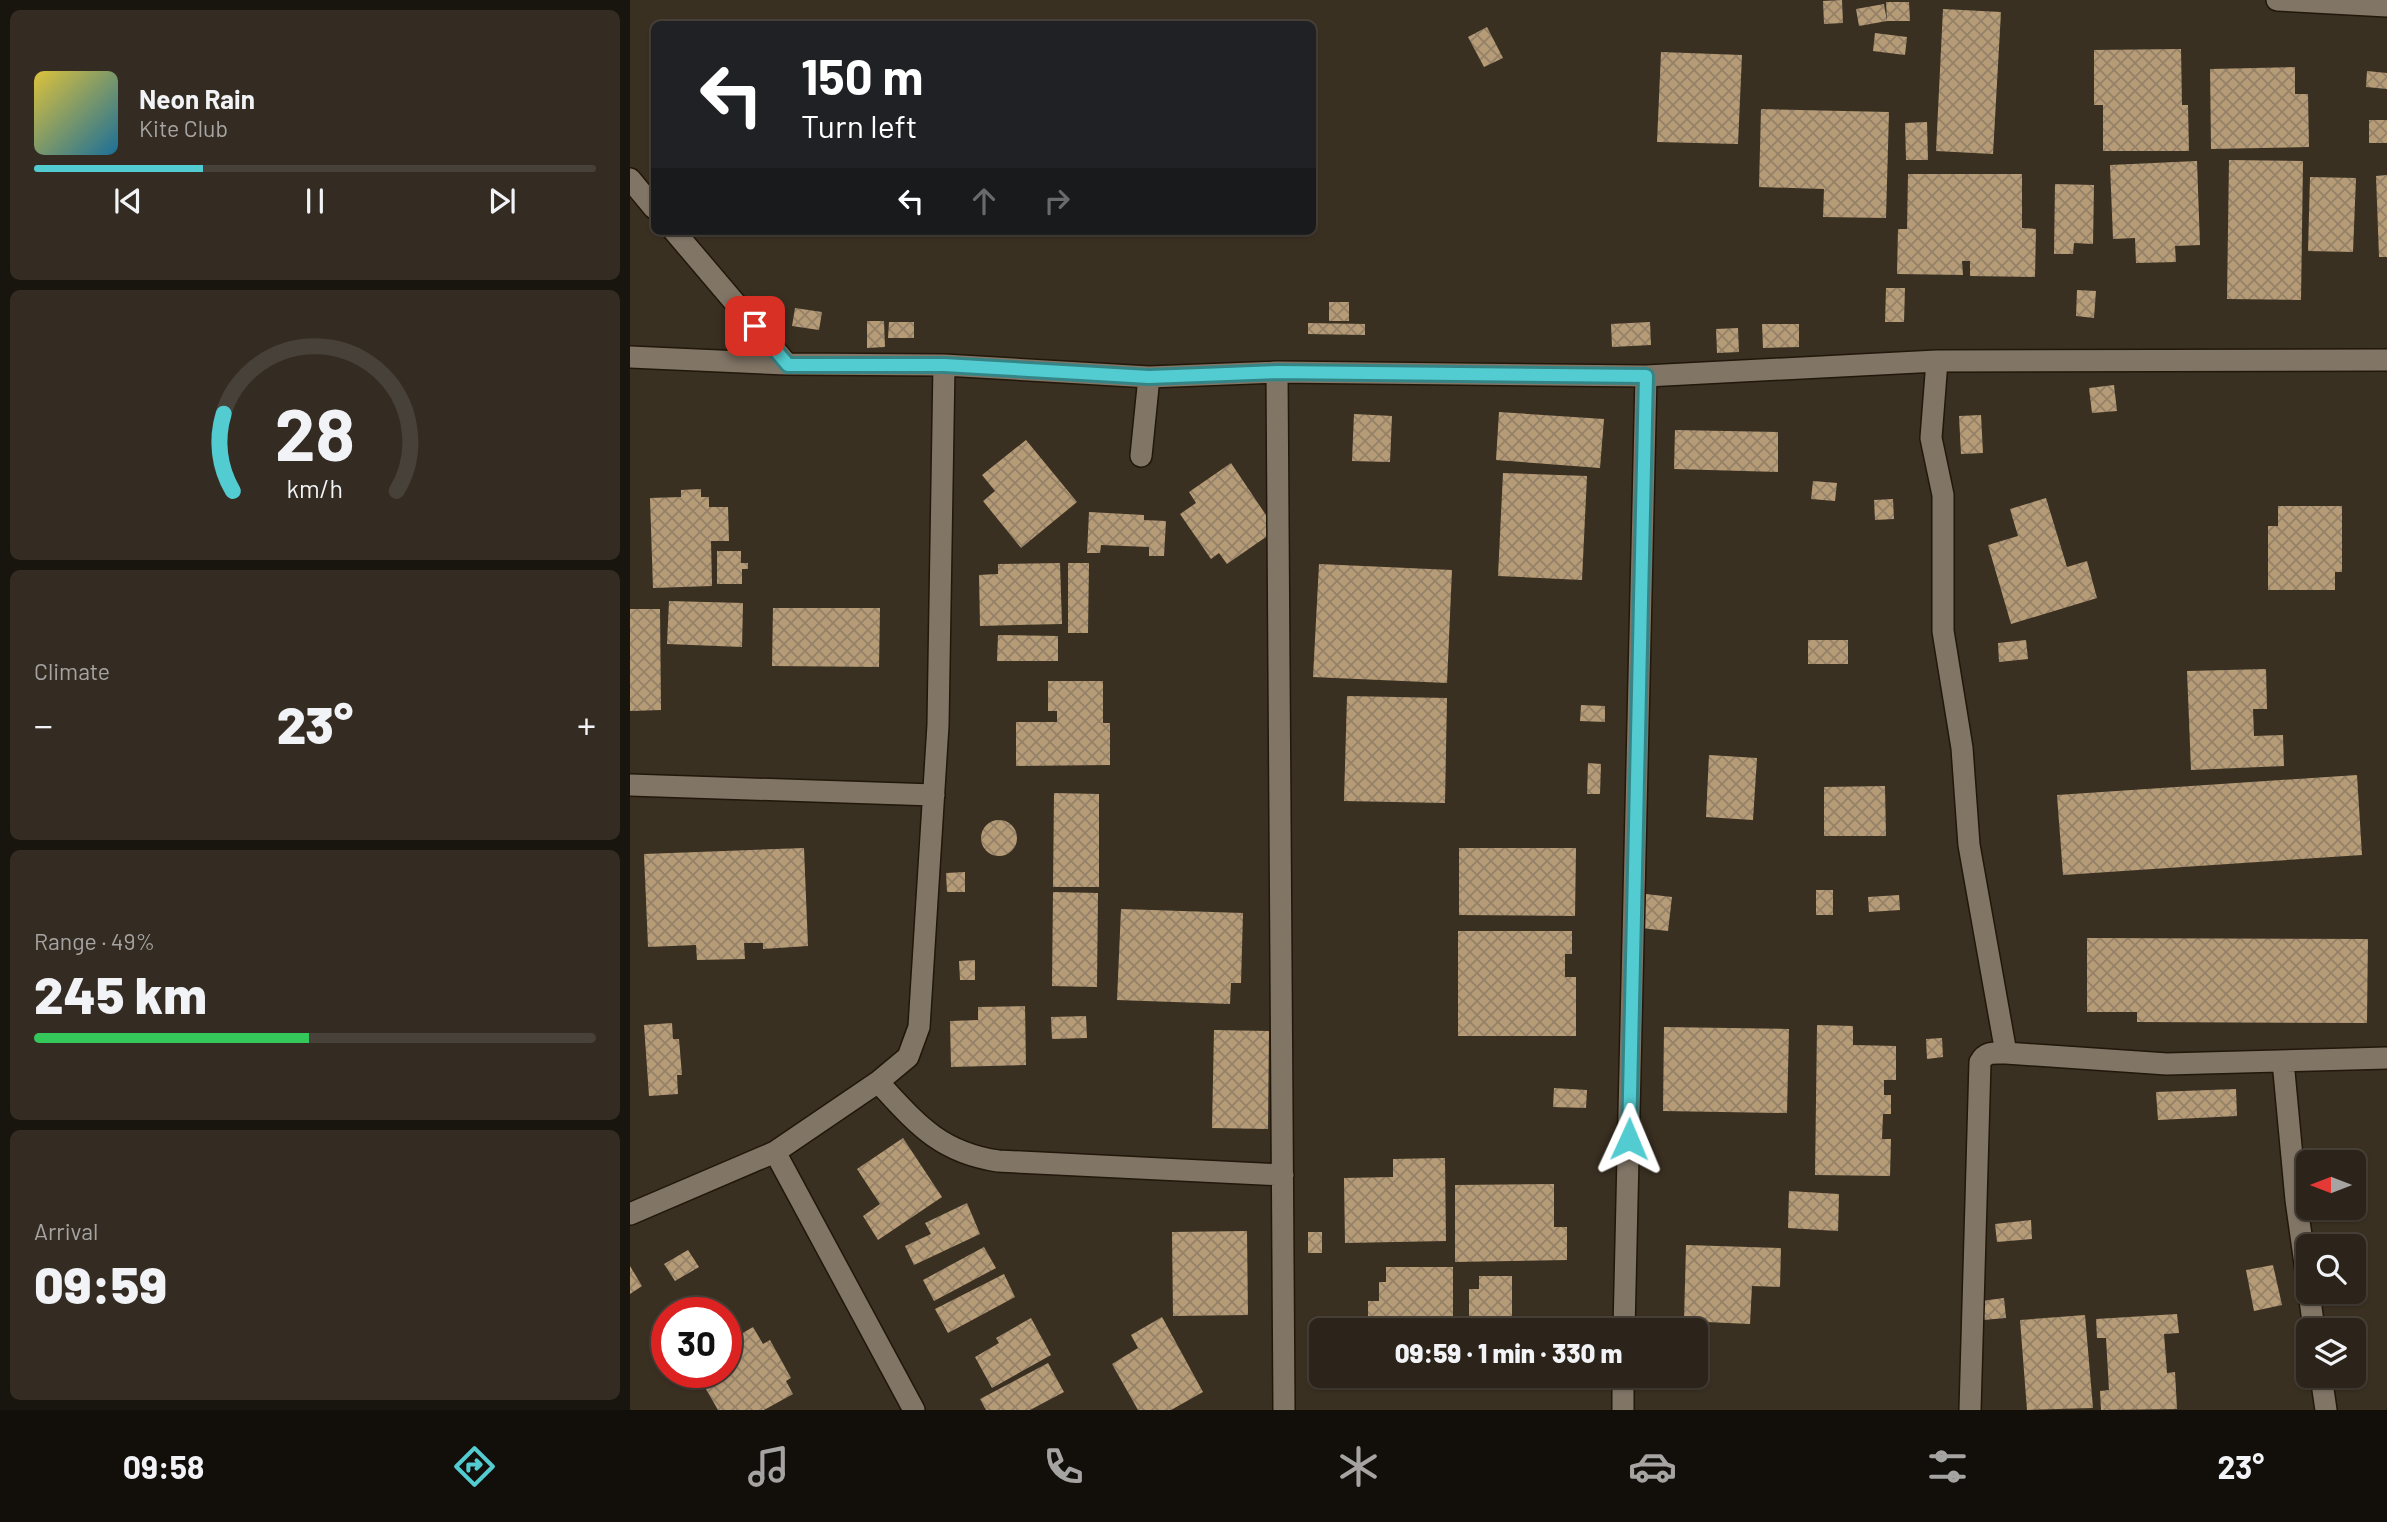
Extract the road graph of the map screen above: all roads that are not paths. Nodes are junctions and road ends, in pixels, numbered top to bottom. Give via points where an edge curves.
1 (2277, 0) edge
2 (2387, 6) edge
3 (630, 179) edge
4 (651, 204) edge
5 (677, 235) edge
6 (630, 356) edge
7 (2387, 360) edge
8 (1937, 361) junction
9 (788, 365) junction
10 (944, 365) junction
11 (1277, 372) junction
12 (1646, 376) junction
13 (1149, 377) junction
14 (1141, 456) dead end
15 (630, 785) edge
16 (934, 795) junction
17 (2006, 1053) junction
18 (2387, 1058) edge
19 (2283, 1061) junction
20 (878, 1082) junction
21 (775, 1152) junction
22 (1283, 1175) junction
23 (630, 1214) edge
24 (2301, 1234) edge
25 (1625, 1318) edge
26 (1623, 1388) edge
27 (2323, 1388) edge
28 (914, 1410) edge
29 (1284, 1410) edge
30 (1623, 1410) edge
31 (1970, 1410) edge
32 (2326, 1410) edge

1 - 2 street
3 - 4 street
5 - 9 street
6 - 9 street
7 - 8 street
8 - 12 street
8 - 17 street via 1931,438 1943,495 1943,631 1962,748 1969,845
9 - 10 street
10 - 13 street
10 - 16 street
11 - 12 street
11 - 13 street
11 - 22 street
12 - 25 street
13 - 14 street
15 - 16 street
16 - 20 street via 919,1027 908,1057
17 - 19 street via 2166,1065
17 - 31 street via 1988,1054 1980,1062
18 - 19 street
19 - 24 street
20 - 21 street
20 - 22 street via 921,1128 975,1157
21 - 23 street
21 - 28 street
22 - 29 street
26 - 30 street
27 - 32 street

